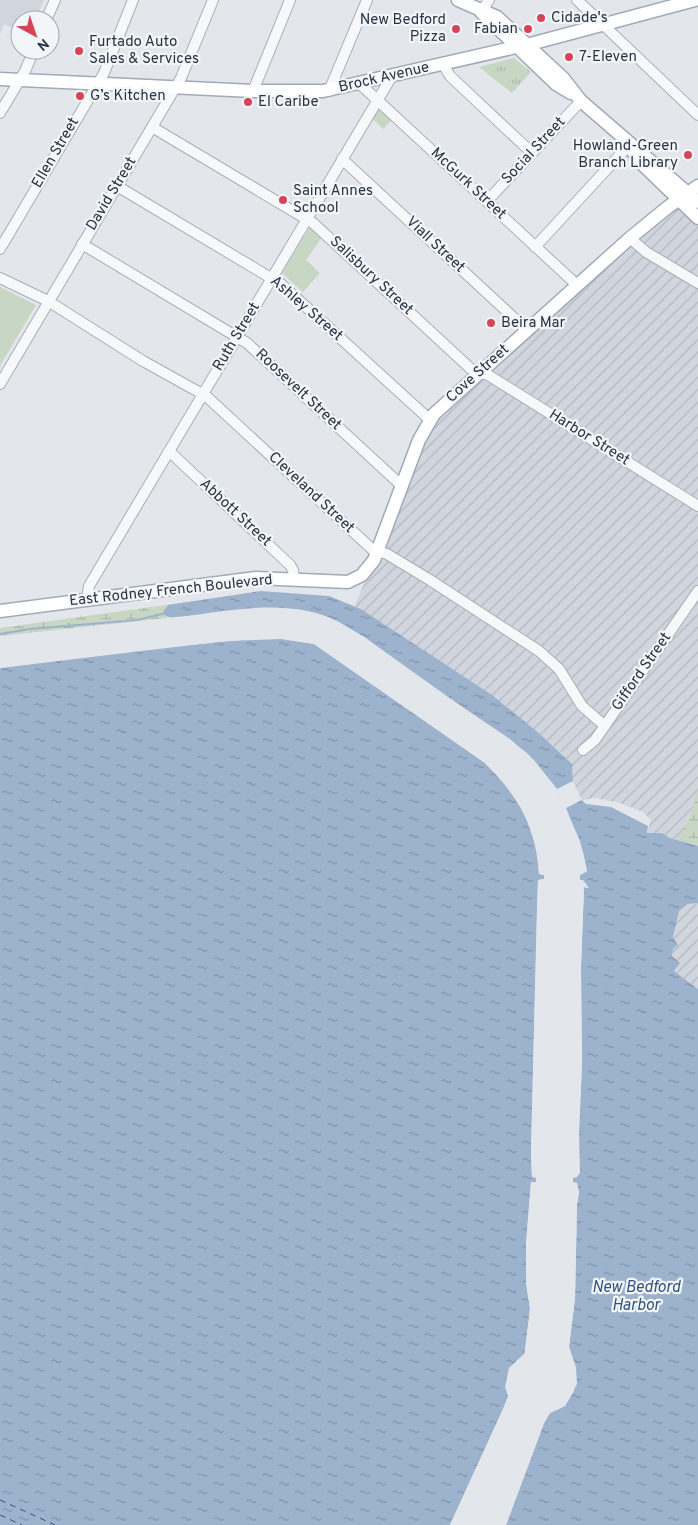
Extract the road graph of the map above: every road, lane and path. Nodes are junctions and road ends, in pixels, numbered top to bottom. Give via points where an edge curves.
1 (134, 0) edge
2 (213, 0) edge
3 (290, 0) edge
4 (367, 0) edge
5 (458, 0) edge
6 (489, 0) edge
7 (577, 0) edge
8 (695, 0) edge
9 (676, 2) edge
10 (481, 12) junction
11 (603, 25) junction
12 (522, 46) junction
13 (29, 60) edge
14 (443, 64) junction
15 (392, 76) junction
16 (0, 79) edge
17 (19, 80) junction
18 (97, 84) junction
19 (360, 84) junction
20 (176, 88) junction
21 (253, 91) junction
22 (329, 91) junction
23 (578, 98) junction
24 (378, 100) junction
25 (0, 114) edge
26 (698, 115) edge
27 (152, 127) junction
28 (629, 145) junction
29 (532, 154) junction
30 (342, 159) junction
31 (117, 186) junction
32 (688, 193) edge
33 (487, 201) junction
34 (698, 202) edge
35 (698, 218) edge
36 (307, 219) junction
37 (630, 238) junction
38 (82, 244) junction
39 (536, 247) junction
40 (0, 249) edge
41 (0, 278) edge
42 (272, 278) junction
43 (698, 283) edge
44 (577, 285) junction
45 (48, 301) junction
46 (527, 330) junction
47 (238, 337) junction
48 (480, 372) junction
49 (0, 384) edge
50 (204, 394) junction
51 (430, 420) junction
52 (169, 451) junction
53 (402, 486) junction
54 (698, 506) edge
55 (377, 553) junction
56 (294, 580) junction
57 (342, 582) joint
58 (698, 591) edge
59 (87, 600) junction
60 (0, 611) edge
61 (605, 726) junction
62 (583, 750) dead end

1 - 18 street, Ellen Street
2 - 20 street, David Street
3 - 21 street
4 - 22 street
5 - 10 main road
6 - 10 street
7 - 11 street
8 - 9 main road, Brock Avenue
9 - 11 main road, Brock Avenue
10 - 12 main road via 495,15
11 - 12 main road, Brock Avenue
11 - 26 street
12 - 14 main road, Brock Avenue
12 - 23 main road via 563,78
13 - 17 street
14 - 15 main road, Brock Avenue
14 - 29 street via 450,76
15 - 19 main road, Brock Avenue
15 - 24 street, Ruth Street
16 - 17 main road, Brock Avenue
17 - 18 main road, Brock Avenue
17 - 25 street
18 - 20 main road, Brock Avenue
18 - 40 street, Ellen Street
19 - 22 main road, Brock Avenue
19 - 24 street, McGurk Street
20 - 21 main road, Brock Avenue
20 - 27 street, David Street
21 - 22 main road, Brock Avenue
23 - 28 main road
23 - 29 street, Social Street
24 - 30 street, Ruth Street
24 - 33 street, McGurk Street
27 - 31 street, David Street
27 - 36 street, Salisbury Street
28 - 32 main road via 646,155
28 - 39 street
29 - 33 street, Social Street
30 - 36 street, Ruth Street
30 - 46 street, Viall Street
31 - 38 street, David Street
31 - 42 street, Ashley Street
32 - 34 main road
32 - 35 main road
32 - 37 main road, Cove Street
33 - 39 street, McGurk Street
36 - 42 street, Ruth Street
36 - 48 street, Salisbury Street via 471,369
37 - 43 street via 646,252
37 - 44 main road, Cove Street
38 - 45 street, David Street
38 - 47 street, Roosevelt Street
39 - 44 street, McGurk Street
41 - 45 street, Cleveland Street
42 - 47 street, Ruth Street
42 - 51 street, Ashley Street
44 - 46 main road, Cove Street
45 - 49 street, David Street
45 - 50 street, Cleveland Street via 143,361
46 - 48 main road, Cove Street
47 - 50 street, Ruth Street
47 - 53 street, Roosevelt Street
48 - 51 main road, Cove Street
48 - 54 street, Harbor Street
50 - 52 street, Ruth Street
50 - 55 street, Cleveland Street
51 - 53 main road, Cove Street
52 - 56 street, Abbott Street via 290,565
52 - 59 street, Ruth Street via 89,586
53 - 55 main road, Cove Street
55 - 57 main road, Cove Street via 362,575
55 - 61 street, Cleveland Street via 387,554 539,651 559,669 582,706
56 - 57 main road, East Rodney French Boulevard
56 - 59 main road, East Rodney French Boulevard via 251,578
58 - 61 street, Gifford Street
59 - 60 main road, East Rodney French Boulevard
61 - 62 street, Gifford Street

